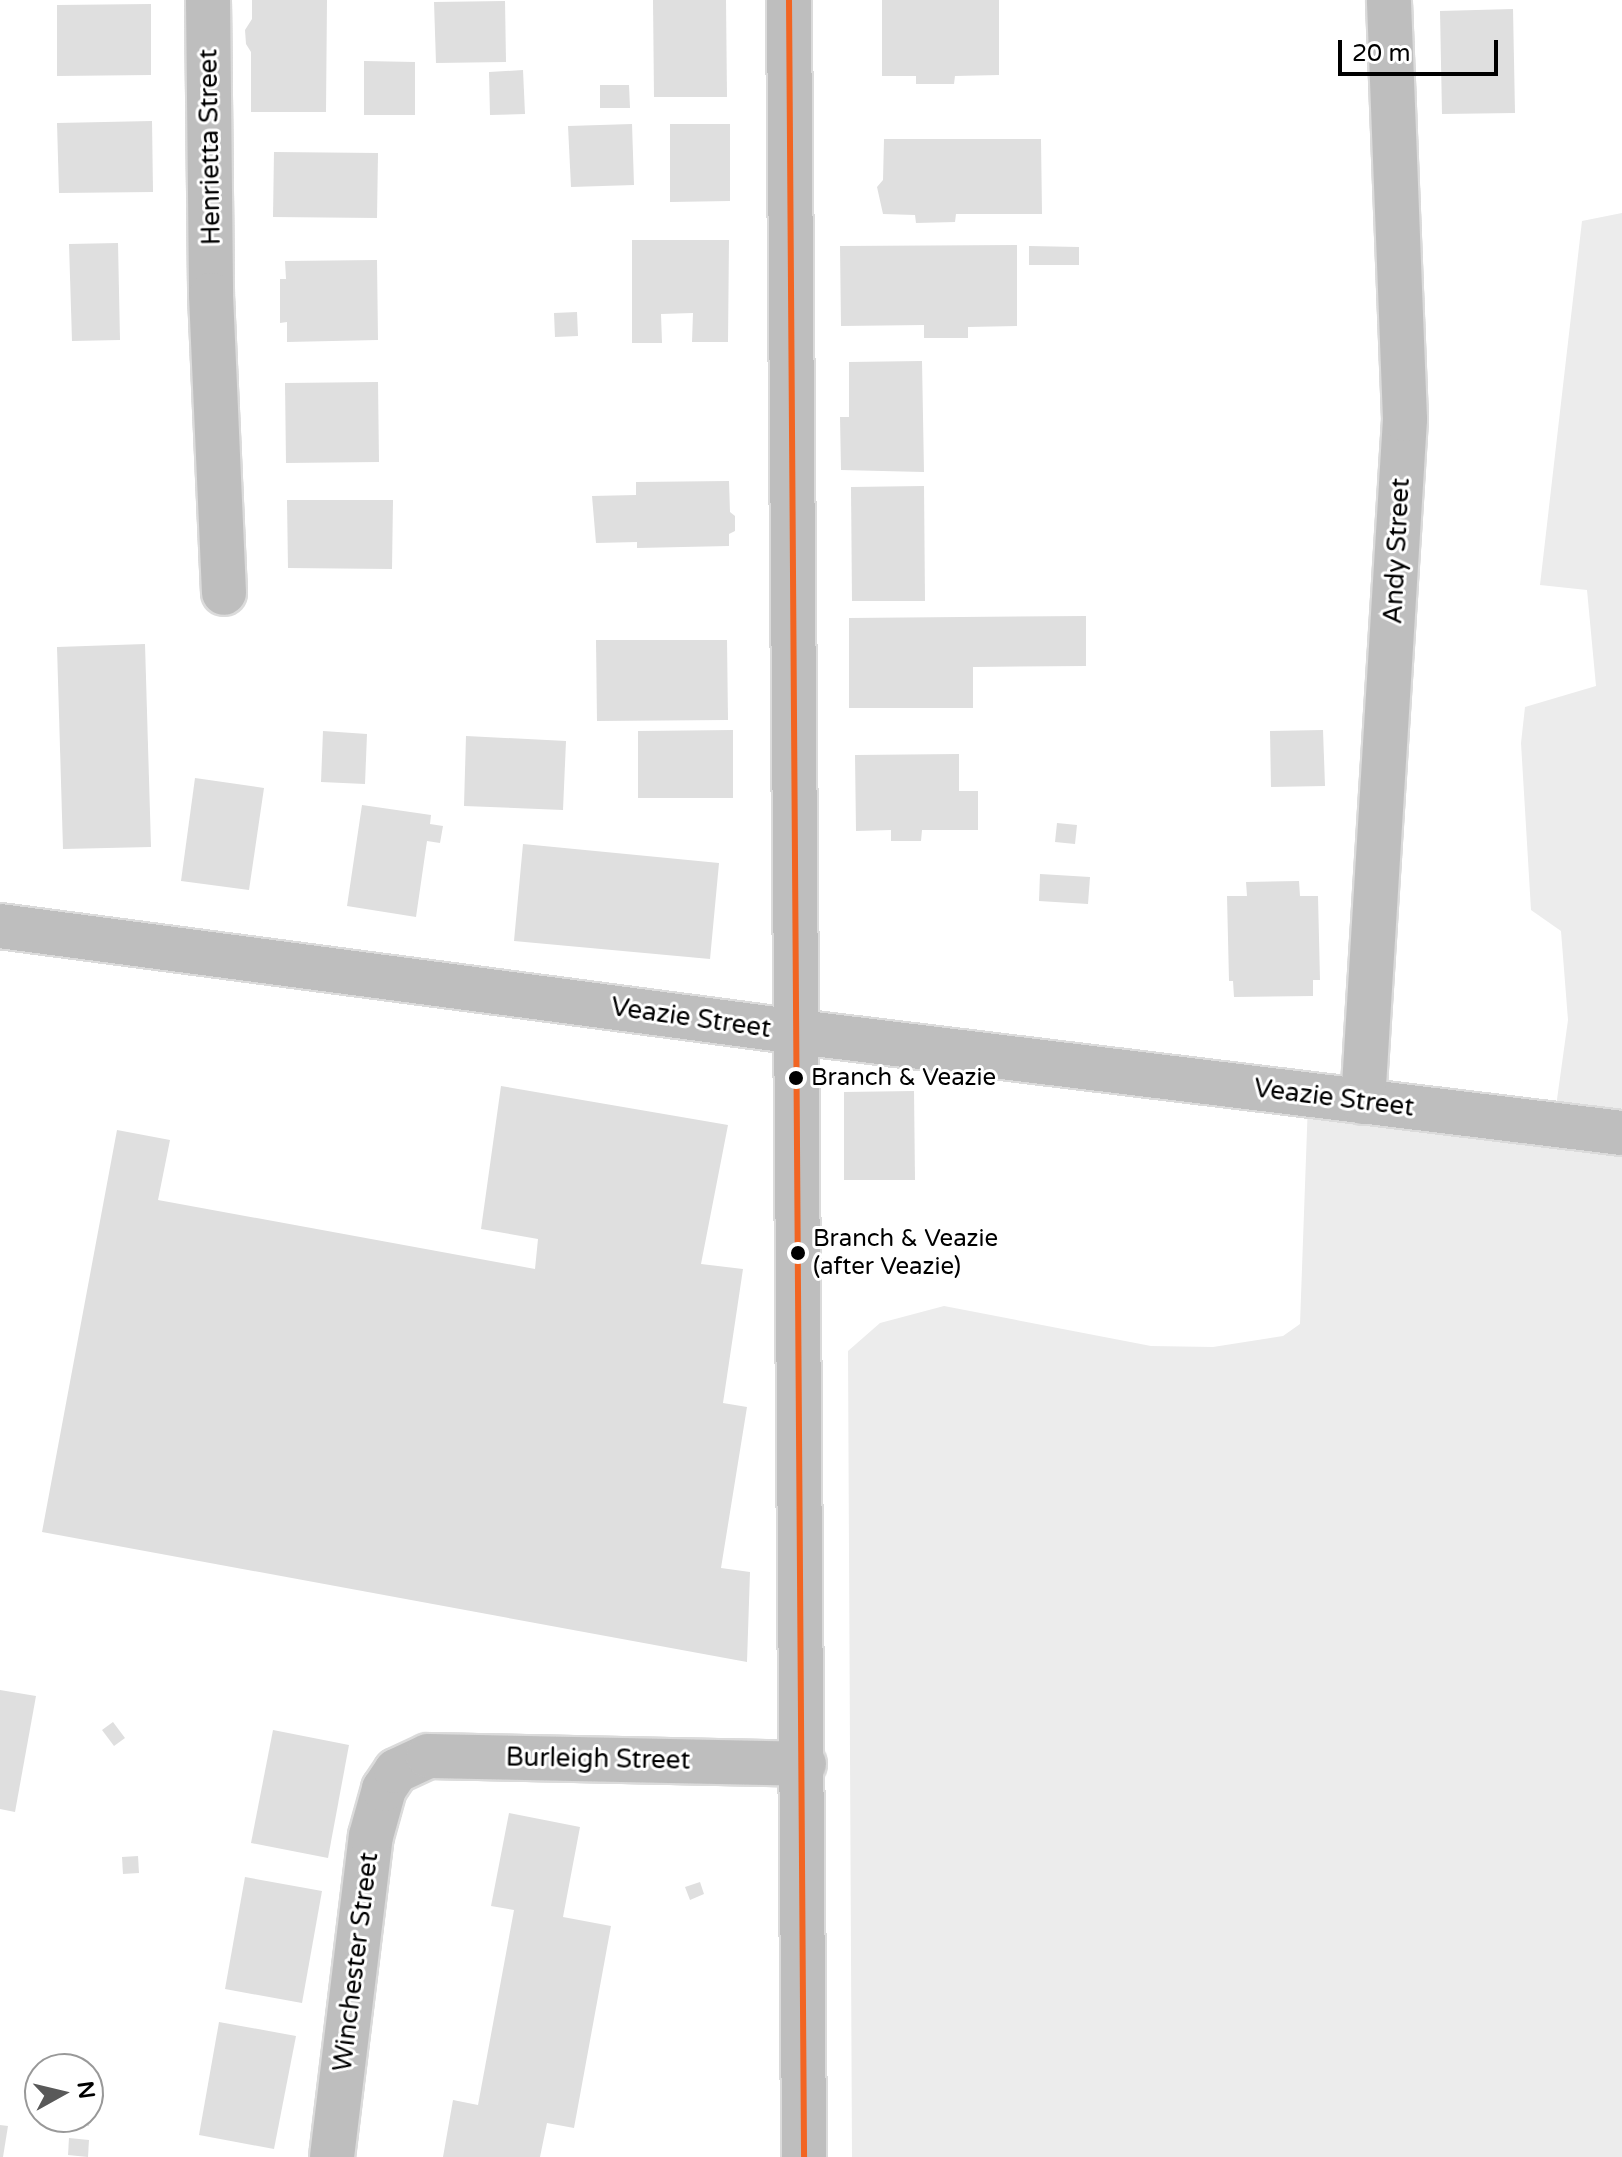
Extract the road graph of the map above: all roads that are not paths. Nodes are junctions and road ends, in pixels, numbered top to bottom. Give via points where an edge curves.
1 (208, 0) edge
2 (789, 0) edge
3 (1389, 0) edge
4 (224, 593) dead end
5 (0, 926) edge
6 (798, 1032) junction
7 (1363, 1102) junction
8 (1622, 1133) edge
9 (804, 1764) junction
10 (396, 1771) joint
11 (332, 2157) edge
12 (804, 2157) edge

1 - 4 street, Henrietta Street via 211,295
2 - 6 street
3 - 7 street, Andy Street via 1405,419
5 - 6 street, Veazie Street
6 - 7 street, Veazie Street
6 - 9 street
7 - 8 street, Veazie Street
9 - 10 street, Burleigh Street via 428,1756
9 - 12 street
10 - 11 street, Winchester Street via 384,1789 371,1836

